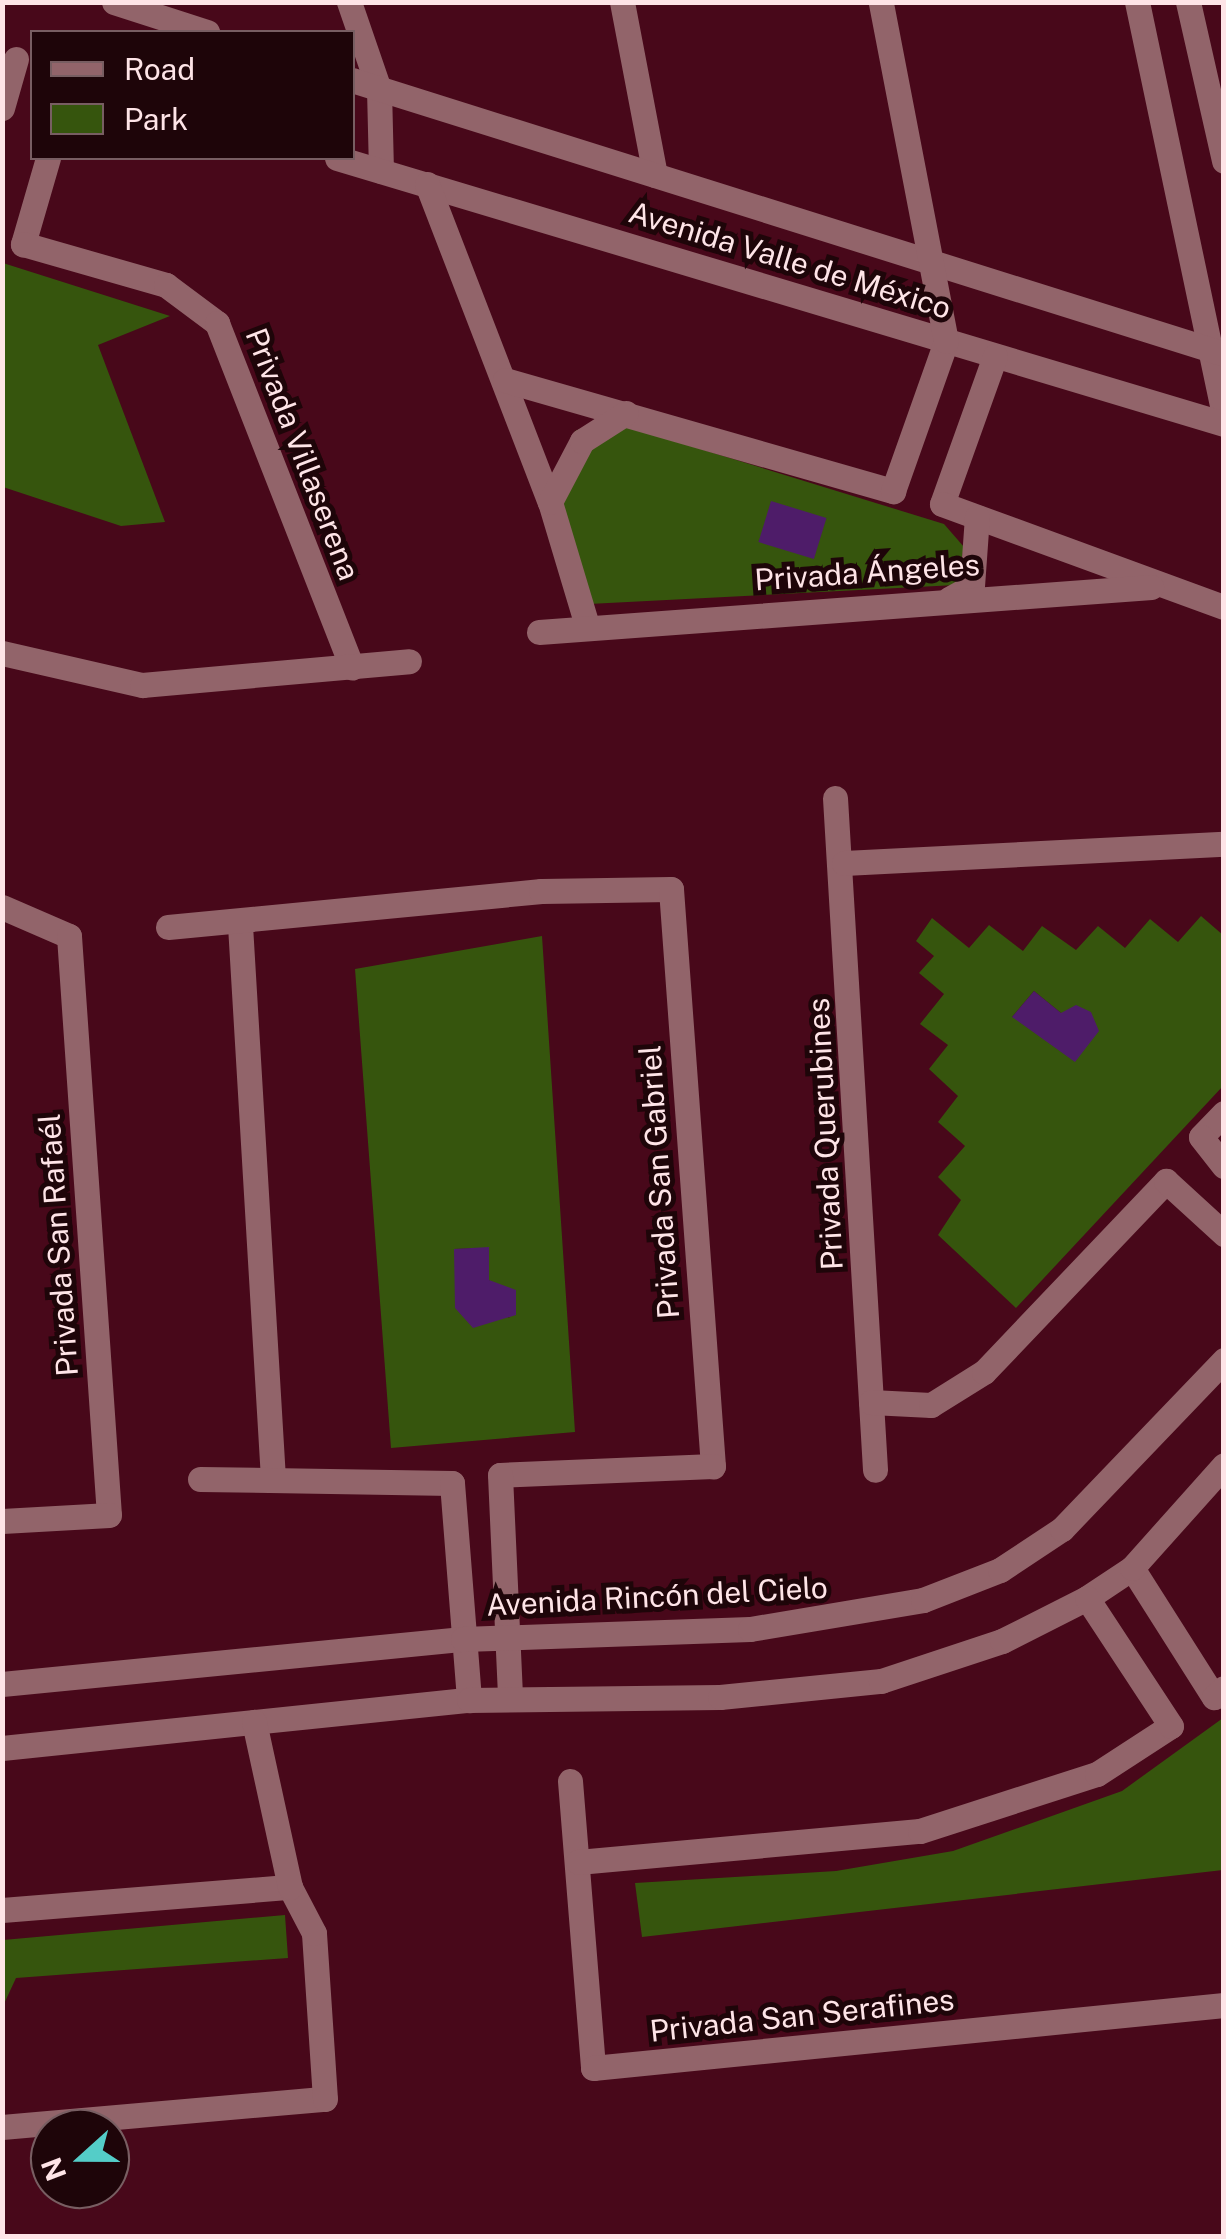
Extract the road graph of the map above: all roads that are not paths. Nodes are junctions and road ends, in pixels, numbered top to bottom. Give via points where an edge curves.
1 (114, 2) edge
2 (349, 2) edge
3 (622, 2) edge
4 (881, 2) edge
5 (1137, 2) edge
6 (1188, 2) edge
7 (201, 30) edge
8 (17, 60) edge
9 (355, 81) edge
10 (380, 89) junction
11 (2, 108) edge
12 (47, 160) edge
13 (344, 160) edge
14 (1224, 160) edge
15 (381, 171) junction
16 (655, 175) junction
17 (427, 184) junction
18 (930, 254) junction
19 (946, 341) junction
20 (1219, 352) edge
21 (995, 356) junction
22 (505, 380) junction
23 (626, 413) junction
24 (1224, 414) edge
25 (1224, 424) edge
26 (550, 502) junction
27 (977, 516) junction
28 (1151, 588) junction
29 (949, 599) junction
30 (1224, 607) edge
31 (587, 625) junction
32 (539, 632) dead end
33 (2, 653) edge
34 (409, 661) dead end
35 (352, 668) junction
36 (835, 798) dead end
37 (1224, 844) edge
38 (844, 863) junction
39 (2, 907) edge
40 (240, 925) junction
41 (168, 927) dead end
42 (1224, 1113) edge
43 (1224, 1166) edge
44 (1224, 1234) edge
45 (1224, 1360) edge
46 (872, 1402) junction
47 (1224, 1466) edge
48 (874, 1470) dead end
49 (200, 1479) dead end
50 (273, 1479) junction
51 (2, 1521) edge
52 (1132, 1568) junction
53 (1087, 1598) junction
54 (463, 1639) junction
55 (504, 1639) junction
56 (2, 1684) edge
57 (1224, 1688) edge
58 (510, 1698) junction
59 (469, 1700) junction
60 (254, 1722) junction
61 (2, 1748) edge
62 (570, 1781) dead end
63 (578, 1862) junction
64 (290, 1888) junction
65 (2, 1910) edge
66 (1224, 2005) edge
67 (2, 2127) edge

1 - 7 street
2 - 10 street
3 - 16 street
4 - 18 street
5 - 20 street
6 - 14 street
8 - 11 street
9 - 10 street, Avenida Valle de México
10 - 15 street
10 - 16 street, Avenida Valle de México
12 - 35 street, Privada Villaserena via 23,244 166,285 217,323
13 - 15 street, Avenida Valle de México
15 - 17 street, Avenida Valle de México
16 - 18 street, Avenida Valle de México
17 - 19 street, Avenida Valle de México
17 - 22 street
18 - 19 street
18 - 20 street, Avenida Valle de México
19 - 21 street, Avenida Valle de México
19 - 23 street via 893,490
20 - 24 street
21 - 25 street, Avenida Valle de México
21 - 27 street, Privada Ángeles via 942,504
22 - 23 street
22 - 26 street
23 - 26 street via 582,441
26 - 31 street
27 - 28 street, Privada Ángeles
27 - 29 street via 972,586
28 - 29 street, Privada Ángeles
28 - 30 street, Privada Ángeles
29 - 31 street, Privada Ángeles
31 - 32 street, Privada Ángeles
33 - 35 street via 142,684
34 - 35 street
36 - 38 street, Privada Querubines
37 - 38 street
38 - 46 street, Privada Querubines
39 - 51 street, Privada San Rafaél via 69,936 110,1515
40 - 41 street, Privada San Gabriel
40 - 50 street
40 - 55 street, Privada San Gabriel via 541,891 671,888 713,1466 500,1474
42 - 43 street via 1201,1137
44 - 46 street via 1166,1181 984,1372 931,1405
45 - 55 street, Avenida Rincón del Cielo via 1105,1493 985,1576 856,1616
46 - 48 street, Privada Querubines
47 - 52 street
49 - 50 street
50 - 54 street via 452,1482
52 - 53 street
52 - 57 street via 1214,1697
53 - 58 street via 984,1647 827,1691
53 - 63 street via 1171,1726 1097,1774 974,1819
54 - 55 street, Avenida Rincón del Cielo
54 - 56 street, Avenida Rincón del Cielo
54 - 59 street
55 - 58 street, Privada San Gabriel
58 - 59 street
59 - 60 street
60 - 61 street
60 - 64 street
62 - 63 street, Privada San Serafines
63 - 66 street, Privada San Serafines via 594,2068
64 - 65 street
64 - 67 street via 314,1933 325,2099

